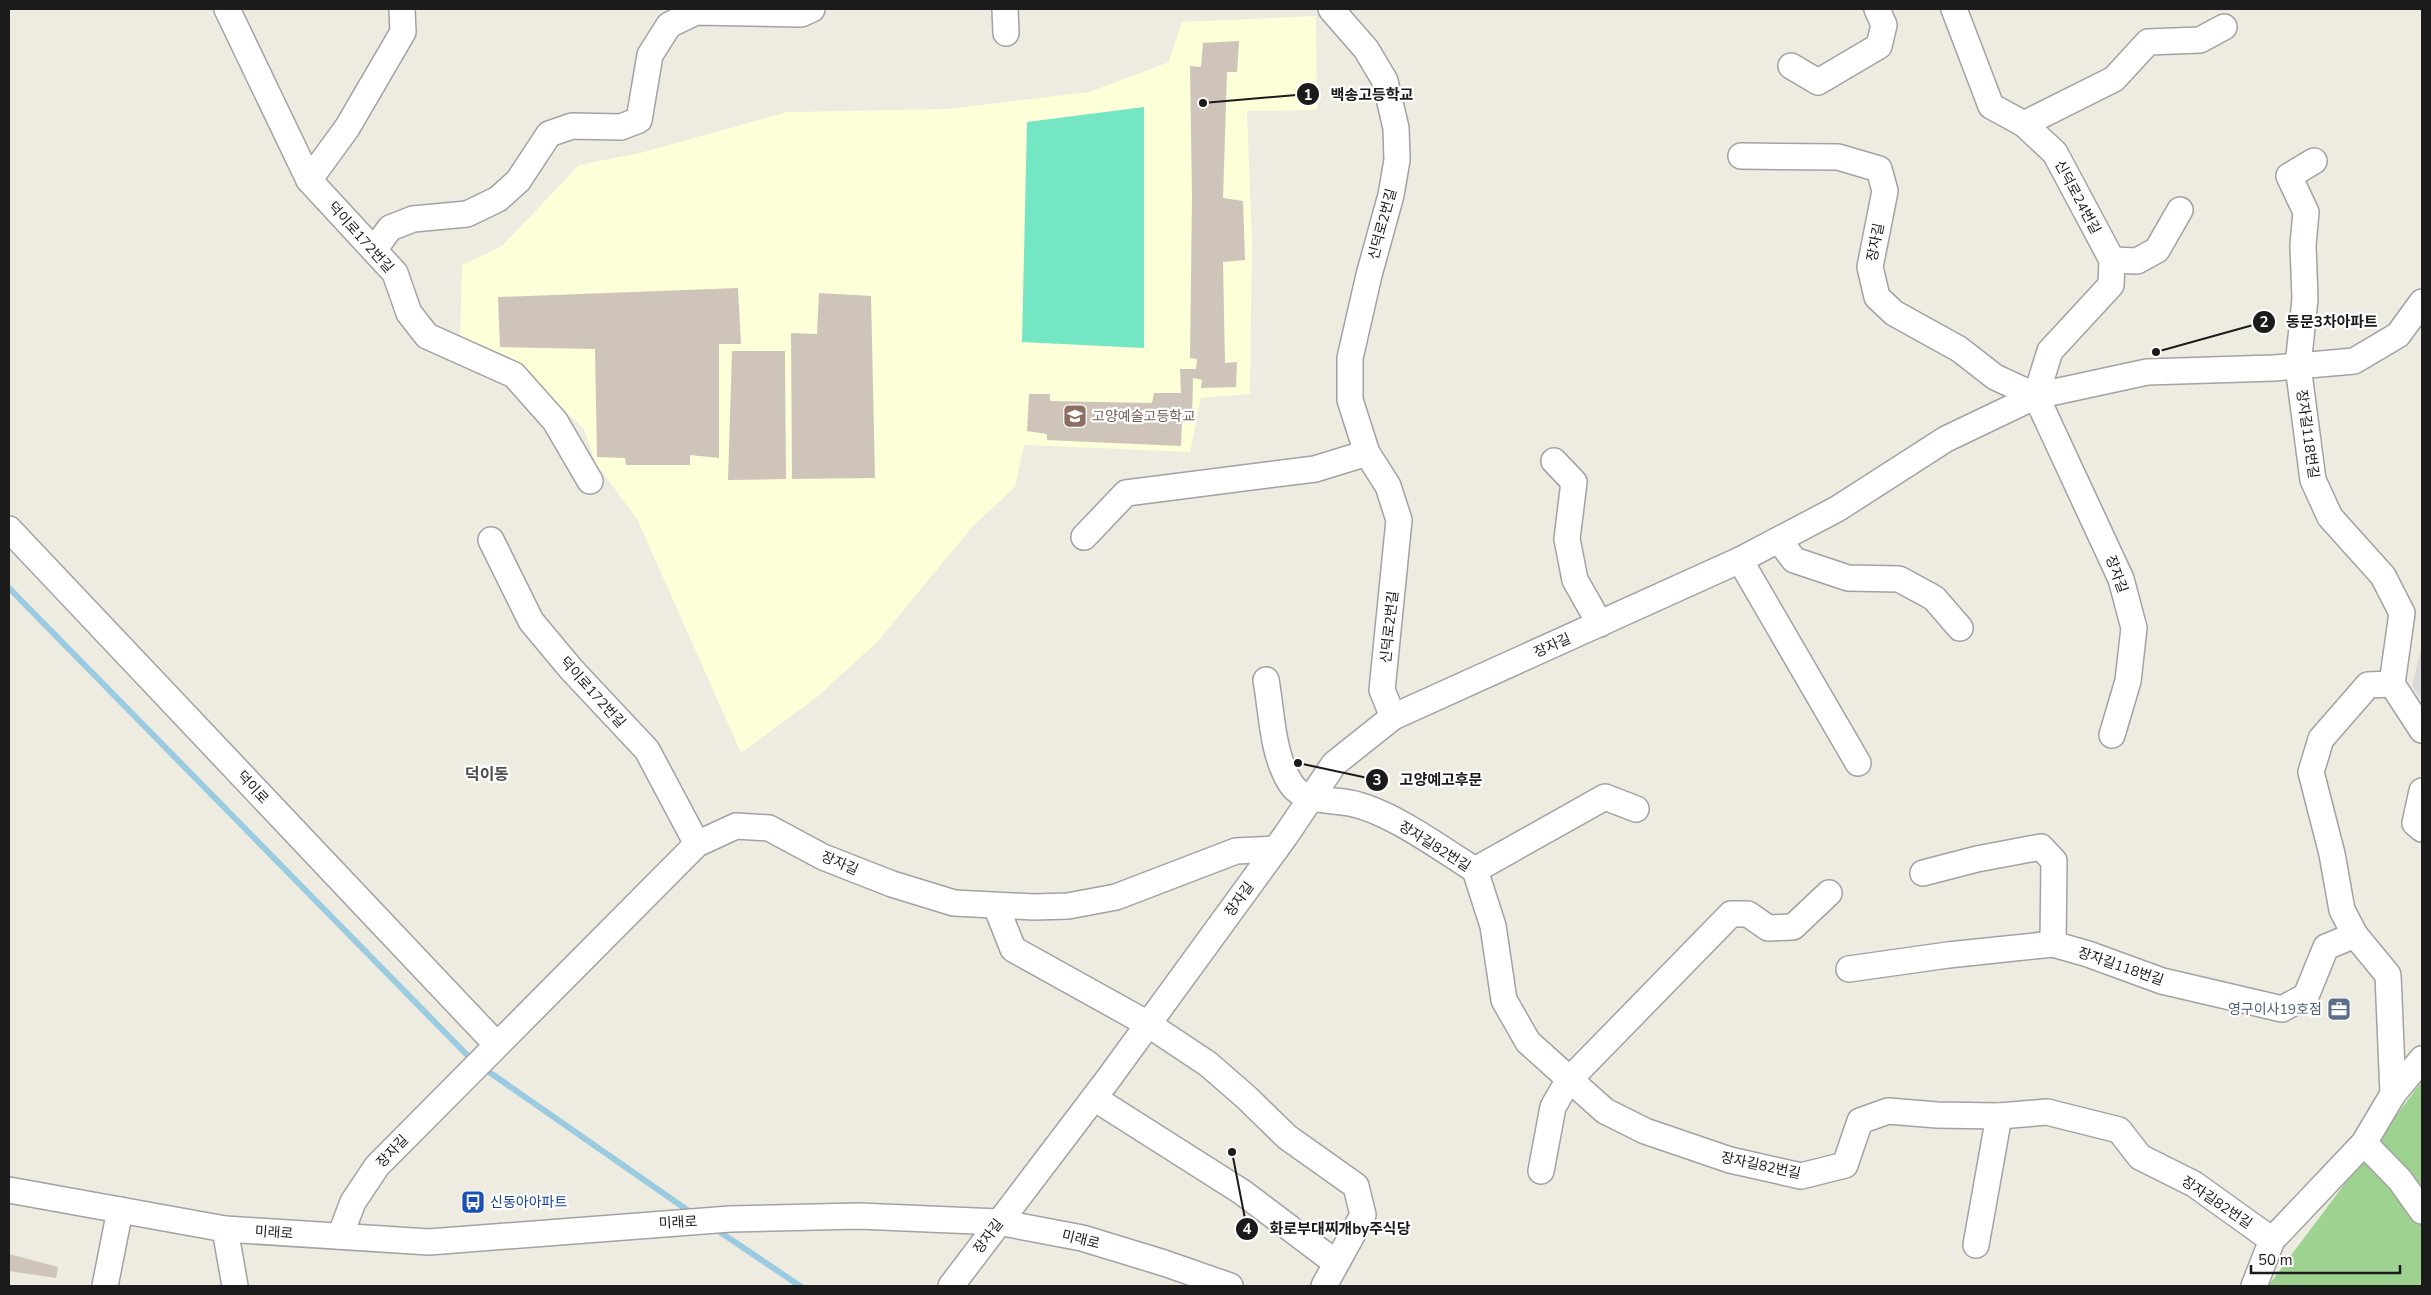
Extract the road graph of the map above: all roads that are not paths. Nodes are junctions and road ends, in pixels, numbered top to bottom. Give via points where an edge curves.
1 (227, 9) edge
2 (402, 9) edge
3 (812, 9) edge
4 (1331, 9) edge
5 (1877, 9) edge
6 (1954, 9) edge
7 (2224, 27) dead end
8 (1791, 66) dead end
9 (2024, 124) junction
10 (1742, 156) dead end
11 (2314, 162) dead end
12 (308, 180) junction
13 (2180, 210) dead end
14 (374, 250) junction
15 (2112, 260) junction
16 (2422, 302) edge
17 (2298, 366) junction
18 (2036, 396) junction
19 (1367, 453) junction
20 (1554, 461) dead end
21 (590, 481) dead end
22 (9, 529) edge
23 (1084, 537) dead end
24 (491, 540) dead end
25 (1779, 540) junction
26 (1740, 560) junction
27 (1600, 624) junction
28 (1960, 628) dead end
29 (1266, 680) dead end
30 (2392, 684) junction
31 (1393, 717) junction
32 (2422, 730) edge
33 (2112, 735) dead end
34 (1858, 763) dead end
35 (2422, 791) edge
36 (1312, 799) junction
37 (1636, 809) dead end
38 (2422, 829) edge
39 (697, 844) junction
40 (1276, 849) junction
41 (1475, 870) junction
42 (1923, 873) dead end
43 (1828, 893) dead end
44 (996, 906) junction
45 (2355, 935) junction
46 (2052, 944) junction
47 (1849, 969) dead end
48 (1148, 1024) junction
49 (492, 1050) junction
50 (2422, 1059) edge
51 (1568, 1081) junction
52 (2393, 1094) junction
53 (1094, 1098) junction
54 (1999, 1116) junction
55 (2364, 1143) junction
56 (1541, 1171) dead end
57 (9, 1190) edge
58 (120, 1210) junction
59 (2422, 1211) edge
60 (998, 1222) junction
61 (225, 1229) junction
62 (340, 1236) junction
63 (2272, 1240) junction
64 (1976, 1245) dead end
65 (1336, 1263) junction
66 (105, 1286) edge
67 (235, 1286) edge
68 (951, 1286) edge
69 (1230, 1286) edge
70 (1324, 1286) edge
71 (2254, 1286) edge

1 - 12 street, 덕이로172번길
2 - 12 street via 403,32 348,128
3 - 14 street via 801,14 696,12 669,25 650,55 639,120 621,127 572,126 549,134 518,180 498,199 467,214 413,219 390,228
4 - 19 street, 신덕로2번길 via 1366,49 1385,81 1396,128 1397,160 1391,195 1368,275 1350,358 1350,400
5 - 8 street via 1884,25 1880,46 1818,82
6 - 9 street, 신덕로24번길 via 1992,106
7 - 9 street via 2200,40 2148,42 2114,80
9 - 15 street, 신덕로24번길 via 2055,153
10 - 18 street, 장자길 via 1838,156 1880,169 1885,192 1870,267 1877,297 1894,313 1959,349 1995,377
11 - 17 street via 2289,176 2306,212 2303,245 2305,300
12 - 14 street, 덕이로172번길
13 - 15 street via 2157,250 2137,261
14 - 21 street, 덕이로172번길 via 395,273 409,313 427,336 514,375 556,421
15 - 18 street via 2111,285 2050,351
16 - 17 street, 장자길 via 2398,335 2354,361
17 - 18 street, 장자길 via 2147,372
17 - 30 street, 장자길118번길 via 2312,480 2330,517 2384,576 2402,612
18 - 25 street, 장자길 via 1946,439 1837,509
18 - 33 street, 장자길 via 2121,579 2134,628 2128,681
19 - 23 street via 1315,469 1126,494
19 - 31 street, 신덕로2번길 via 1388,486 1399,520 1382,690
20 - 27 street via 1574,482 1567,539 1576,580
22 - 49 street, 덕이로
24 - 39 street, 덕이로172번길 via 531,621 647,750
25 - 26 street, 장자길
25 - 28 street via 1794,560 1848,578 1899,579 1934,598
26 - 27 street, 장자길
26 - 34 street
27 - 31 street, 장자길
29 - 36 street via 1279,759 1292,785
30 - 32 street
30 - 45 street via 2368,684 2321,739 2311,772 2342,910
31 - 36 street, 장자길 via 1334,764
35 - 38 street via 2415,823
36 - 40 street, 장자길
36 - 41 street, 장자길82번길 via 1352,803 1390,818
37 - 41 street via 1605,797
39 - 44 street, 장자길 via 736,826 769,828 823,857 892,884 954,903
39 - 49 street, 장자길
40 - 44 street, 장자길 via 1236,851 1116,897 1068,906
40 - 48 street, 장자길
41 - 51 street, 장자길82번길 via 1493,926 1504,1000 1528,1042
42 - 46 street via 2041,847 2054,861
43 - 51 street via 1793,927 1768,928 1748,914 1730,914
44 - 48 street via 1013,949
45 - 46 street, 장자길118번길 via 2326,947 2306,996 2282,1009 2162,981
45 - 52 street via 2388,975
46 - 47 street, 장자길118번길
48 - 53 street, 장자길
48 - 65 street via 1208,1064 1287,1137 1356,1186 1363,1215
49 - 62 street, 장자길 via 377,1166 354,1202
50 - 52 street
51 - 54 street, 장자길82번길 via 1605,1112 1645,1131 1730,1160 1801,1176 1845,1165 1860,1122 1888,1110
51 - 56 street via 1553,1107
52 - 55 street
53 - 60 street, 장자길
53 - 65 street via 1242,1192
54 - 63 street, 장자길82번길 via 2047,1112 2119,1130 2140,1157 2194,1184
54 - 64 street
55 - 59 street via 2400,1180
55 - 63 street
57 - 58 street, 미래로
58 - 61 street, 미래로
58 - 66 street
60 - 62 street, 미래로 via 859,1216 730,1219 429,1242
60 - 68 street, 장자길
60 - 69 street, 미래로 via 1082,1238
61 - 62 street, 미래로
61 - 67 street
63 - 71 street
65 - 70 street

